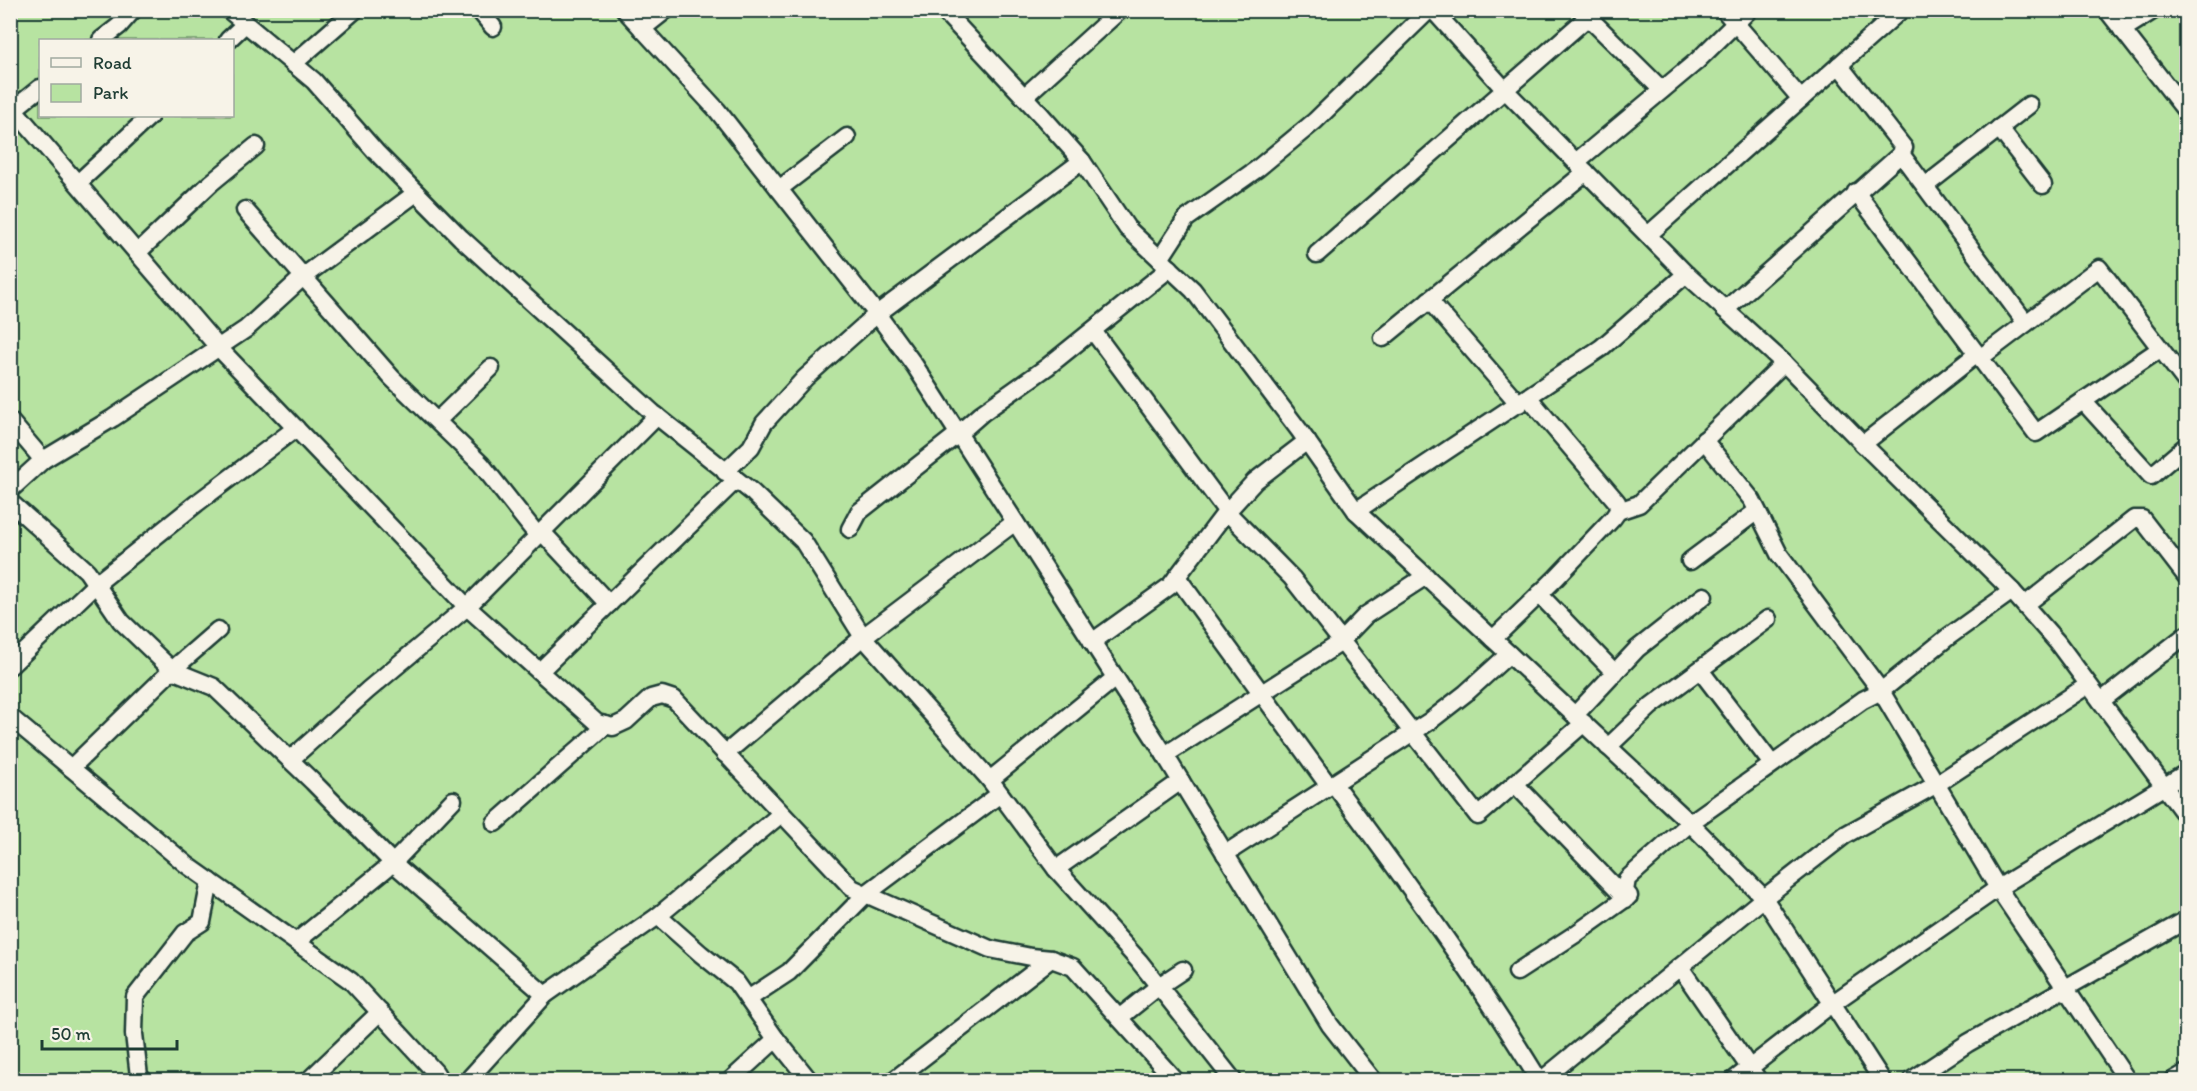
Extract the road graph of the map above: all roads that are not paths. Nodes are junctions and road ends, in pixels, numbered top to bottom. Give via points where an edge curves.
1 (134, 10) edge
2 (229, 10) edge
3 (355, 10) edge
4 (479, 10) edge
5 (625, 10) edge
6 (666, 10) edge
7 (1120, 10) edge
8 (1431, 10) edge
9 (1724, 10) edge
10 (1749, 10) edge
11 (1901, 10) edge
12 (2107, 10) edge
13 (2154, 10) edge
14 (950, 13) edge
15 (1589, 13) edge
16 (245, 24) junction
17 (1735, 24) junction
18 (493, 27) dead end
19 (642, 29) junction
20 (2122, 30) junction
21 (102, 39) edge
22 (229, 39) edge
23 (293, 64) junction
24 (1839, 65) junction
25 (39, 89) edge
26 (1662, 90) junction
27 (1506, 91) junction
28 (1024, 97) junction
29 (1802, 99) junction
30 (2029, 105) dead end
31 (12, 107) edge
32 (2187, 111) edge
33 (149, 117) edge
34 (2000, 128) junction
35 (847, 137) dead end
36 (256, 146) dead end
37 (1901, 154) junction
38 (1082, 161) junction
39 (1581, 167) junction
40 (78, 183) junction
41 (2043, 185) dead end
42 (1925, 186) junction
43 (779, 189) junction
44 (1856, 192) junction
45 (417, 193) junction
46 (245, 210) dead end
47 (1648, 236) junction
48 (137, 252) junction
49 (1317, 254) dead end
50 (1165, 264) junction
51 (1686, 274) junction
52 (304, 276) junction
53 (1430, 300) junction
54 (1725, 310) junction
55 (876, 314) junction
56 (2026, 323) junction
57 (1093, 331) junction
58 (1383, 338) dead end
59 (218, 347) junction
60 (2160, 349) junction
61 (1978, 356) junction
62 (1784, 363) junction
63 (491, 368) dead end
64 (2187, 382) edge
65 (1523, 400) junction
66 (2083, 401) junction
67 (657, 416) junction
68 (10, 421) edge
69 (437, 421) junction
70 (296, 428) junction
71 (958, 434) junction
72 (1704, 440) junction
73 (1307, 441) junction
74 (1863, 444) junction
75 (2187, 446) edge
76 (43, 460) junction
77 (731, 476) junction
78 (10, 490) edge
79 (10, 502) edge
80 (1618, 511) junction
81 (1757, 511) junction
82 (1227, 512) junction
83 (1356, 512) junction
84 (1015, 522) junction
85 (850, 529) dead end
86 (540, 534) junction
87 (1690, 561) dead end
88 (1426, 576) junction
89 (2187, 576) edge
90 (1177, 577) junction
91 (96, 584) junction
92 (2012, 591) junction
93 (1539, 594) junction
94 (1704, 596) dead end
95 (609, 604) junction
96 (2025, 605) junction
97 (467, 608) junction
98 (1768, 620) dead end
99 (218, 630) dead end
100 (2187, 635) edge
101 (863, 637) junction
102 (1342, 639) junction
103 (1493, 639) junction
104 (1092, 642) junction
105 (1509, 654) junction
106 (10, 666) edge
107 (172, 670) junction
108 (1700, 670) junction
109 (540, 671) junction
110 (1615, 673) junction
111 (1115, 678) junction
112 (2088, 684) junction
113 (1881, 691) junction
114 (1262, 694) junction
115 (2101, 701) junction
116 (10, 717) edge
117 (1579, 719) junction
118 (606, 725) junction
119 (1413, 731) junction
120 (1608, 747) junction
121 (725, 754) junction
122 (1165, 755) junction
123 (290, 760) junction
124 (1772, 764) junction
125 (70, 768) junction
126 (2187, 773) edge
127 (990, 780) junction
128 (1181, 780) junction
129 (1515, 784) junction
130 (1936, 784) junction
131 (1331, 785) junction
132 (2165, 788) junction
133 (1000, 794) junction
134 (453, 800) dead end
135 (781, 814) junction
136 (2187, 816) edge
137 (1690, 823) junction
138 (495, 824) dead end
139 (1225, 854) junction
140 (393, 863) junction
141 (1056, 869) junction
142 (210, 881) junction
143 (1998, 888) junction
144 (866, 894) junction
145 (1764, 898) junction
146 (1626, 899) junction
147 (658, 916) junction
148 (2187, 920) edge
149 (296, 942) junction
150 (1051, 959) junction
151 (1680, 967) junction
152 (1183, 970) dead end
153 (1517, 972) dead end
154 (1159, 986) junction
155 (2067, 989) junction
156 (545, 995) junction
157 (748, 999) junction
158 (1833, 1003) junction
159 (380, 1012) junction
160 (1119, 1018) junction
161 (776, 1039) junction
162 (2187, 1073) edge
163 (1753, 1075) edge
164 (143, 1080) edge
165 (309, 1080) edge
166 (441, 1080) edge
167 (468, 1080) edge
168 (731, 1080) edge
169 (809, 1080) edge
170 (894, 1080) edge
171 (1175, 1080) edge
172 (1233, 1080) edge
173 (1373, 1080) edge
174 (1540, 1080) edge
175 (1734, 1080) edge
176 (1882, 1080) edge
177 (1912, 1080) edge
178 (2127, 1080) edge
179 (2174, 1080) edge

1 - 21 street
2 - 16 street
3 - 23 street
4 - 18 street
5 - 19 street
6 - 19 street
7 - 28 street
8 - 27 street
8 - 50 street via 1315,121 1257,169 1186,219
9 - 17 street
10 - 17 street
11 - 24 street
12 - 20 street
13 - 20 street
14 - 28 street
15 - 26 street
15 - 27 street
16 - 22 street
16 - 23 street
17 - 26 street
17 - 29 street
19 - 43 street via 717,110
20 - 32 street
23 - 45 street via 314,81
24 - 29 street
24 - 37 street via 1904,147
25 - 31 street
26 - 39 street
27 - 39 street
27 - 49 street
28 - 38 street
29 - 47 street
30 - 34 street
31 - 40 street
33 - 40 street
34 - 41 street
34 - 42 street
35 - 43 street
36 - 48 street
37 - 42 street
37 - 44 street
38 - 50 street via 1127,228
38 - 55 street
39 - 47 street
39 - 53 street
40 - 48 street
42 - 56 street
43 - 55 street
44 - 54 street
44 - 61 street
45 - 52 street
45 - 67 street via 461,238
46 - 52 street
47 - 51 street
48 - 59 street
50 - 57 street
50 - 73 street via 1193,290
51 - 54 street
51 - 65 street via 1601,348
52 - 59 street via 246,329
52 - 69 street via 392,378
53 - 58 street
53 - 65 street
54 - 62 street
55 - 71 street
55 - 77 street via 805,378 764,423
56 - 60 street via 2099,268
56 - 61 street
57 - 71 street
57 - 82 street
59 - 70 street
59 - 76 street
60 - 64 street
60 - 66 street
61 - 66 street via 2036,433
61 - 74 street
62 - 72 street
62 - 74 street
63 - 69 street
65 - 80 street via 1617,502
65 - 83 street
66 - 75 street via 2151,476
67 - 77 street
67 - 86 street
68 - 76 street
69 - 86 street via 481,464
70 - 91 street
70 - 97 street
71 - 84 street
71 - 85 street via 859,513
72 - 80 street via 1639,504
72 - 81 street
73 - 82 street via 1255,481
73 - 83 street
74 - 92 street
76 - 78 street
77 - 95 street
77 - 101 street via 803,541
79 - 91 street via 87,571
80 - 93 street
81 - 87 street
81 - 113 street via 1779,554
82 - 90 street
82 - 102 street via 1292,578
83 - 88 street
84 - 101 street
84 - 104 street
86 - 95 street
86 - 97 street
88 - 102 street via 1366,615
88 - 103 street
89 - 96 street via 2142,519 2134,519
90 - 104 street
90 - 114 street
91 - 106 street
91 - 107 street via 121,621
92 - 96 street
92 - 113 street
93 - 103 street
93 - 110 street
94 - 110 street via 1637,649
95 - 109 street
96 - 112 street
97 - 109 street
97 - 123 street
98 - 108 street
99 - 107 street
100 - 115 street
101 - 121 street
101 - 127 street
102 - 114 street
102 - 119 street
103 - 105 street
104 - 111 street
105 - 117 street
105 - 119 street via 1466,693
107 - 123 street via 214,687
107 - 125 street
108 - 120 street via 1651,706
108 - 124 street
109 - 118 street via 597,723
110 - 117 street
111 - 122 street
111 - 127 street
112 - 115 street
112 - 130 street
113 - 124 street
113 - 130 street
114 - 122 street
114 - 131 street
115 - 132 street
116 - 125 street
117 - 120 street
117 - 129 street
118 - 121 street via 613,728 651,698 662,695 674,699
118 - 138 street
119 - 129 street via 1478,816
119 - 131 street
120 - 137 street
121 - 135 street
122 - 128 street
123 - 140 street
124 - 137 street
125 - 142 street
126 - 132 street
127 - 133 street
128 - 139 street
128 - 141 street
129 - 146 street
130 - 143 street
130 - 145 street via 1845,836
131 - 139 street
131 - 174 street via 1425,908
132 - 136 street
132 - 143 street
133 - 141 street
133 - 144 street
134 - 140 street
135 - 144 street via 852,888
135 - 147 street
137 - 145 street
137 - 146 street via 1628,879
139 - 173 street via 1330,1025
140 - 149 street
140 - 156 street
141 - 154 street
142 - 149 street
142 - 164 street via 202,922 184,933 135,997 134,1034 139,1076
143 - 155 street
143 - 158 street
144 - 150 street via 990,949
144 - 157 street via 789,972
145 - 151 street
145 - 158 street
146 - 153 street
147 - 156 street
147 - 157 street via 736,981
148 - 155 street
149 - 159 street via 351,981
150 - 160 street via 1073,967
150 - 170 street
151 - 163 street
151 - 174 street
152 - 154 street
154 - 160 street
154 - 172 street
155 - 177 street via 1968,1043
155 - 178 street
156 - 167 street
157 - 161 street
158 - 163 street
158 - 176 street
159 - 165 street
159 - 166 street
160 - 171 street
161 - 168 street
161 - 169 street
162 - 179 street
163 - 175 street

